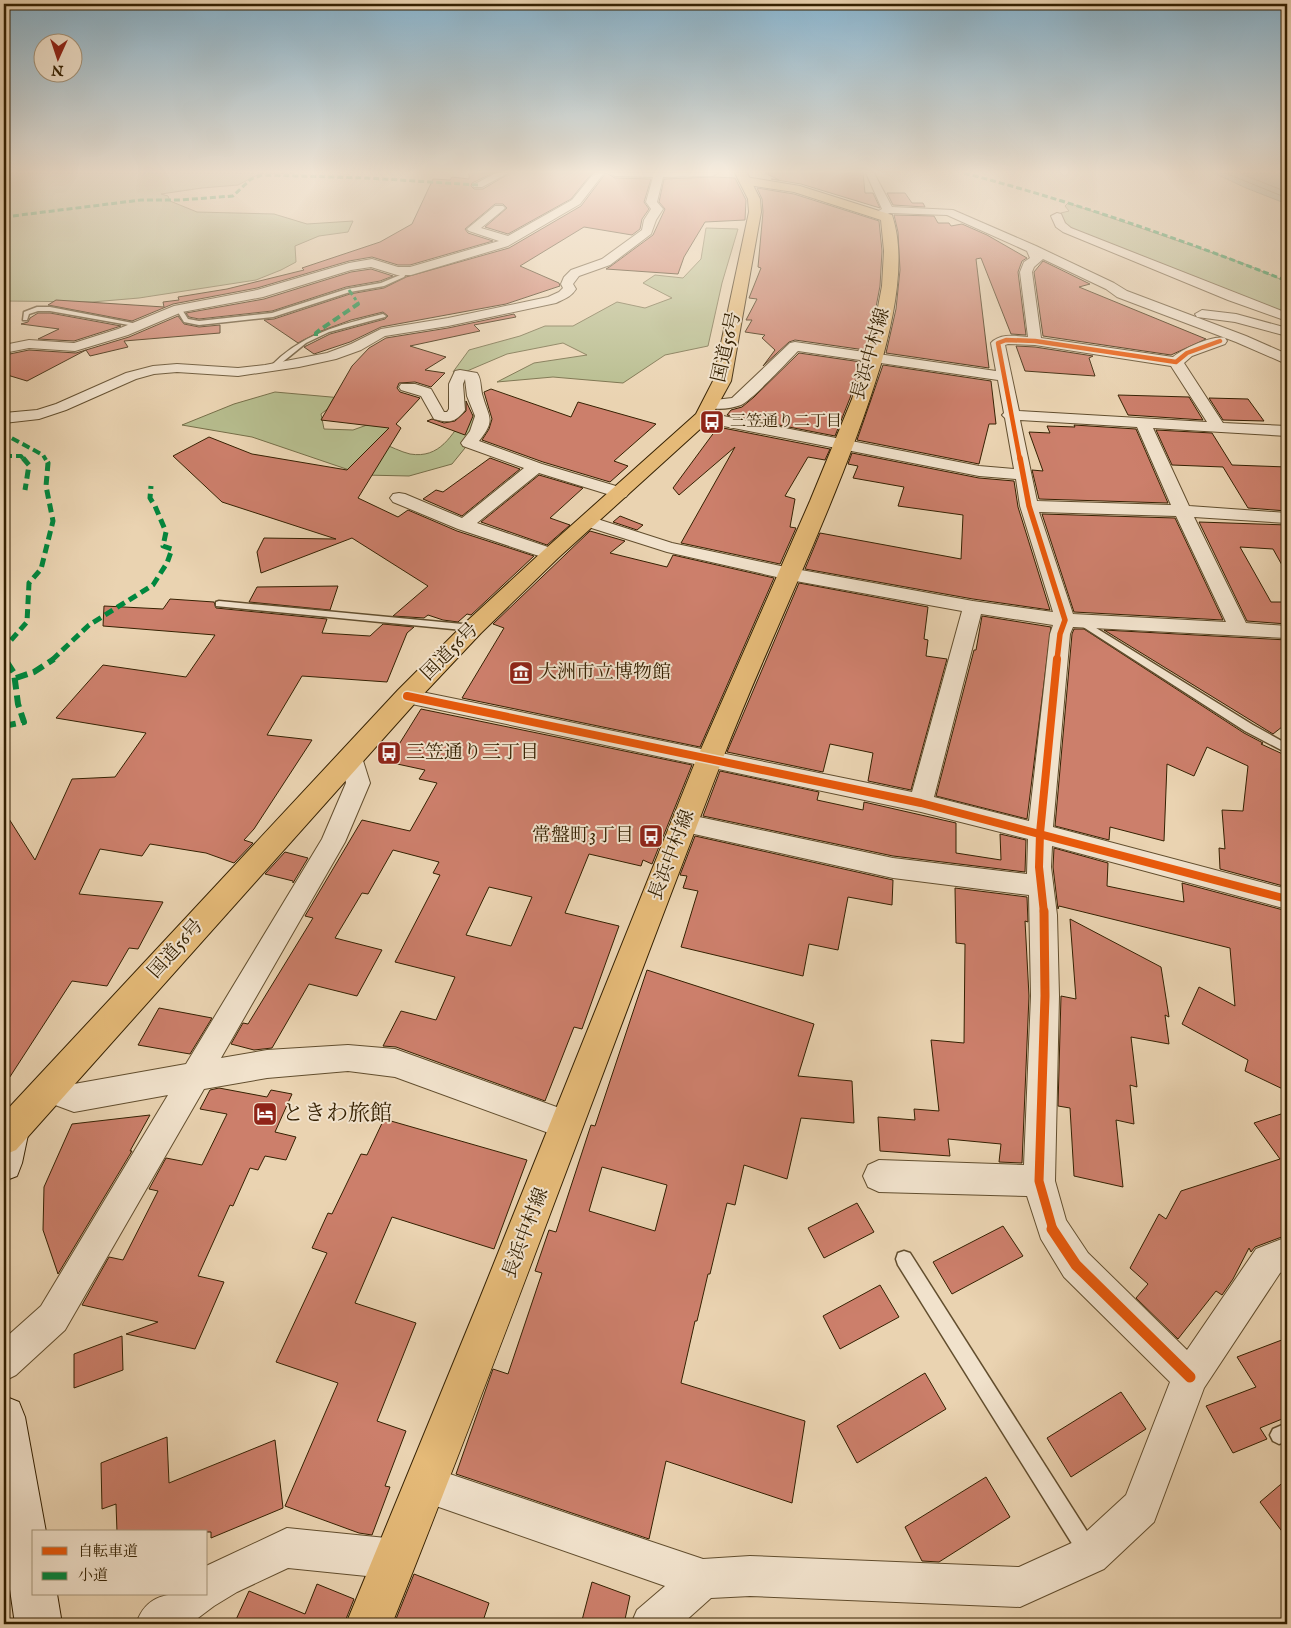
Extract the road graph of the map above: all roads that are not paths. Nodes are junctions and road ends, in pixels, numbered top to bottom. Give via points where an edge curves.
1 (479, 249) edge
2 (624, 249) edge
3 (748, 249) edge
4 (892, 249) edge
5 (1113, 249) edge
6 (1032, 250) joint
7 (404, 272) junction
8 (1110, 286) junction
9 (179, 309) junction
10 (1176, 315) junction
11 (383, 316) dead end
12 (1287, 317) edge
13 (25, 319) dead end
14 (140, 325) junction
15 (1287, 332) edge
16 (1220, 341) junction
17 (1035, 342) junction
18 (4, 350) edge
19 (873, 358) junction
20 (1287, 359) edge
21 (1176, 362) junction
22 (1287, 366) edge
23 (272, 368) junction
24 (1003, 376) junction
25 (406, 387) dead end
26 (34, 399) dead end
27 (60, 407) junction
28 (707, 410) junction
29 (1010, 415) junction
30 (4, 418) edge
31 (1143, 424) junction
32 (1218, 427) junction
33 (1284, 435) edge
34 (842, 445) junction
35 (536, 467) junction
36 (1021, 475) junction
37 (620, 493) junction
38 (399, 498) dead end
39 (1029, 506) junction
40 (1182, 511) junction
41 (1287, 518) edge
42 (588, 521) junction
43 (464, 525) junction
44 (551, 554) junction
45 (790, 574) junction
46 (219, 604) dead end
47 (973, 607) junction
48 (1073, 621) junction
49 (473, 628) junction
50 (1239, 629) junction
51 (1287, 632) edge
52 (407, 696) junction
53 (1287, 749) edge
54 (352, 757) junction
55 (710, 760) junction
56 (921, 803) junction
57 (685, 823) junction
58 (1040, 832) junction
59 (1041, 886) junction
60 (1287, 899) edge
61 (195, 1076) junction
62 (49, 1089) junction
63 (568, 1126) junction
64 (6, 1140) edge
65 (879, 1176) dead end
66 (1038, 1181) junction
67 (1287, 1253) edge
68 (904, 1259) dead end
69 (4, 1363) edge
70 (1190, 1377) junction
71 (4, 1417) edge
72 (426, 1485) junction
73 (1090, 1555) junction
74 (396, 1559) junction
75 (703, 1579) junction
76 (32, 1582) edge
77 (208, 1588) edge
78 (34, 1596) edge
79 (196, 1596) edge
80 (39, 1624) edge
81 (156, 1624) edge
82 (369, 1624) edge
83 (650, 1624) edge

1 - 7 street
2 - 23 street via 606,262 575,274 568,280 570,289 551,300 381,333 331,356
3 - 28 main road, 国道56号 via 722,381
4 - 19 main road, 長浜中村線 via 892,272
5 - 12 street
6 - 8 street
6 - 17 street via 1037,260 1028,265 1026,272
7 - 9 street via 381,265 350,266 258,294
7 - 9 lane via 382,285 349,290 273,315 199,323 186,321
8 - 10 street
8 - 15 street via 1204,314 1236,318
9 - 14 street
10 - 16 street
10 - 20 street
11 - 23 lane via 327,331 304,342
13 - 14 lane via 26,313 50,309
14 - 18 street via 75,347 29,344
16 - 21 street via 1187,353
16 - 22 street
17 - 21 street
17 - 24 street via 998,342
19 - 24 street
19 - 28 street via 794,346 737,402
19 - 34 main road, 長浜中村線
21 - 32 street
23 - 27 street via 238,372 177,368 153,370 131,376
24 - 29 street
25 - 35 street via 430,394 439,416 451,417 457,410 456,384 460,374 472,376 483,416 478,432 469,443
26 - 27 street via 55,402
27 - 30 street via 39,414
28 - 34 street
28 - 37 main road, 国道56号
29 - 31 street
29 - 36 street
31 - 32 street
31 - 40 street
32 - 33 street
34 - 36 street via 979,471
34 - 45 main road, 長浜中村線
35 - 37 street
35 - 43 street
36 - 39 street
37 - 42 main road, 国道56号
38 - 43 street
39 - 40 street
39 - 48 street
40 - 41 street
40 - 50 street
42 - 44 main road, 国道56号
42 - 45 street via 667,547
43 - 44 street
44 - 49 main road, 国道56号
45 - 47 street
45 - 55 main road, 長浜中村線
46 - 49 lane
47 - 48 street
47 - 56 street
48 - 50 street
48 - 53 lane
48 - 58 street via 1060,634
49 - 52 main road, 国道56号
50 - 51 street
52 - 54 main road, 国道56号
52 - 55 street
54 - 61 street via 358,783 333,842
54 - 62 main road, 国道56号
55 - 56 street
55 - 57 main road, 長浜中村線
56 - 58 street
57 - 59 street via 893,868
57 - 63 main road, 長浜中村線
58 - 59 street
58 - 60 street
59 - 66 street via 1045,996
61 - 62 street via 74,1098
61 - 63 street via 267,1064 348,1058 395,1063
61 - 69 street via 53,1318
62 - 64 main road, 国道56号
63 - 72 main road, 長浜中村線
65 - 66 street
66 - 70 street via 1052,1228 1076,1266
67 - 70 street via 1268,1261
68 - 73 lane
70 - 73 street via 1140,1508
71 - 76 street
72 - 74 main road, 長浜中村線
72 - 75 street
73 - 75 street via 1020,1587 750,1576
74 - 77 street via 287,1548
74 - 82 main road, 長浜中村線
75 - 83 street
78 - 80 street
79 - 81 street

